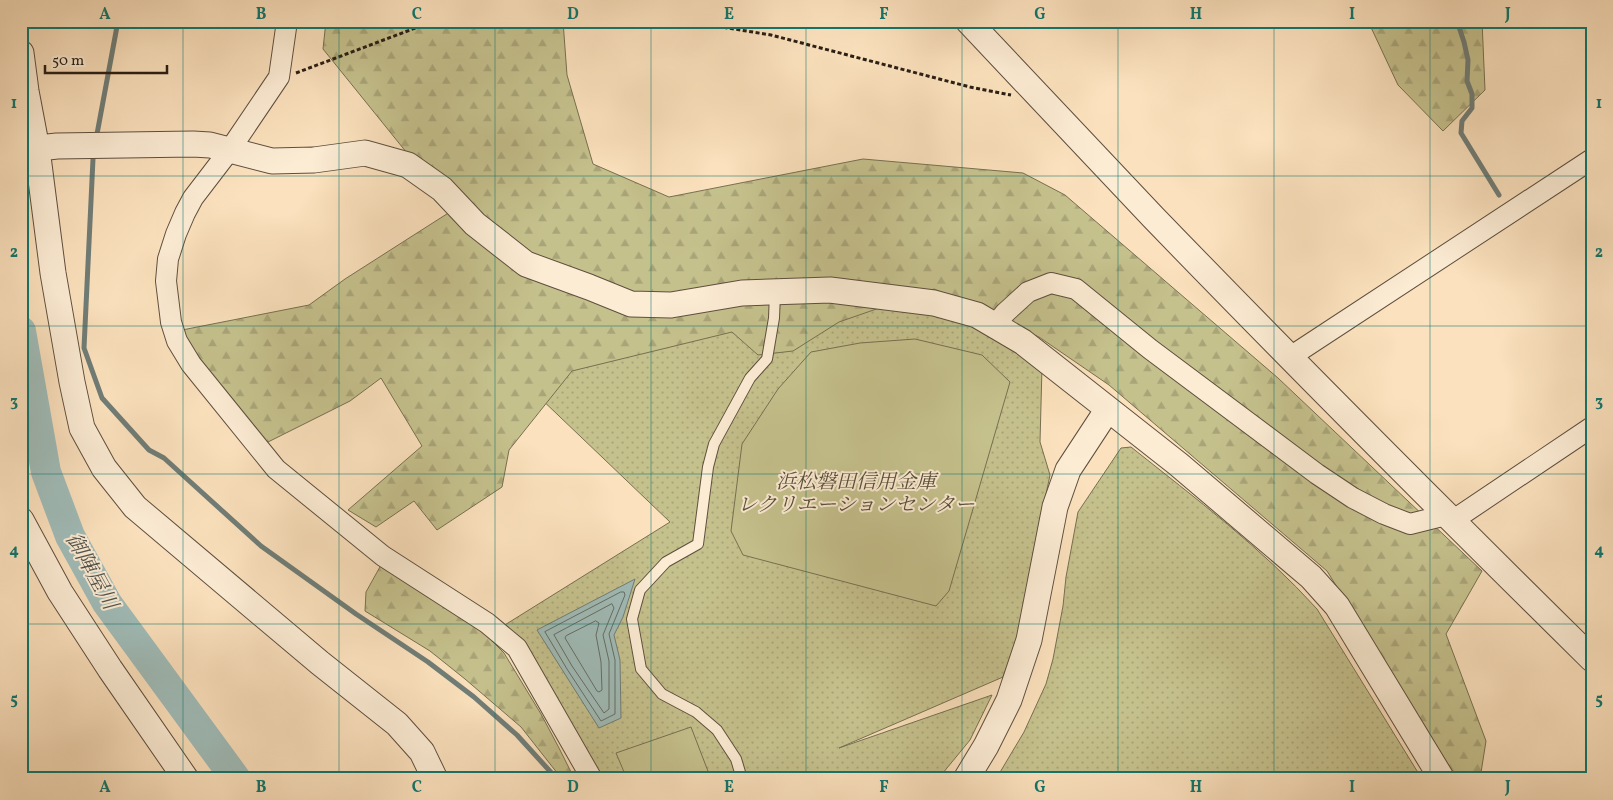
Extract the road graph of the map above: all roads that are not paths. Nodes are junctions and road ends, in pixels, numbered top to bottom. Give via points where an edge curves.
1 (287, 21) edge
2 (976, 24) edge
3 (21, 53) edge
4 (29, 150) edge
5 (229, 150) junction
6 (1592, 159) edge
7 (775, 292) junction
8 (996, 325) junction
9 (1290, 357) junction
10 (1108, 409) junction
11 (1592, 427) edge
12 (1449, 518) junction
13 (21, 520) edge
14 (1592, 660) edge
15 (186, 779) edge
16 (435, 779) edge
17 (592, 779) edge
18 (742, 779) edge
19 (966, 779) edge
20 (1442, 779) edge

1 - 5 street via 279,77
2 - 9 street via 1153,216
3 - 4 street
4 - 5 street via 57,146 193,144
4 - 16 street via 82,428 104,468 134,507 397,724 422,752
5 - 7 street via 272,162 365,153 408,165 442,188 475,224 526,264 631,304 671,305 742,293
5 - 17 street via 185,212 168,258 167,301 177,341 191,364 276,469 384,556 487,623 517,648
6 - 9 street
7 - 8 street via 830,290 934,302 977,315
7 - 18 lane via 767,359 750,378 714,444 698,544 666,562 640,590 632,619 641,669 662,694 696,712 717,730 736,759
8 - 10 street via 1023,342
8 - 12 street via 1028,292 1050,283 1076,289 1150,349 1353,498 1410,524
9 - 12 street
10 - 19 street via 1068,470 1055,506 1029,640 1009,700
10 - 20 street via 1311,577 1337,606
11 - 12 street
12 - 14 street
13 - 15 street via 60,592

